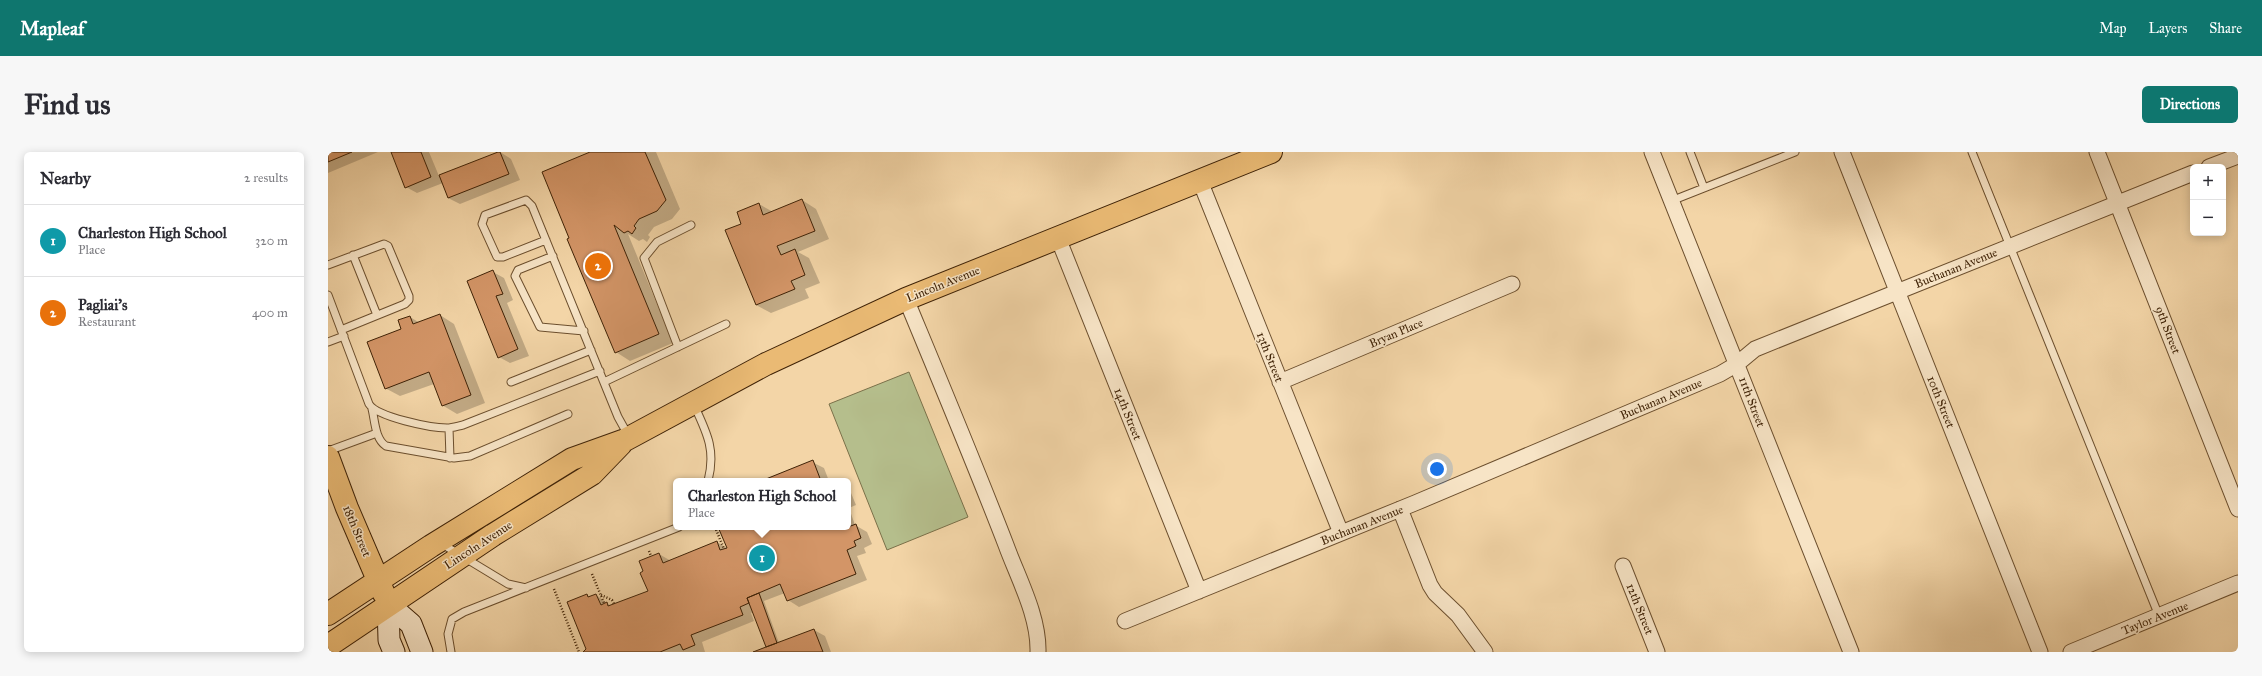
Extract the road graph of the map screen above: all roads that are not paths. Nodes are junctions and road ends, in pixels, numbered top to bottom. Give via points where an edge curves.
1 (1271, 152) edge
2 (1652, 152) edge
3 (1690, 152) edge
4 (1795, 152) edge
5 (1842, 152) edge
6 (1972, 152) edge
7 (2098, 152) edge
8 (2238, 156) edge
9 (2217, 164) edge
10 (2190, 174) edge
11 (1200, 181) junction
12 (1704, 188) junction
13 (1671, 201) junction
14 (2118, 202) junction
15 (691, 225) dead end
16 (1058, 238) junction
17 (546, 240) junction
18 (2009, 247) junction
19 (353, 255) junction
20 (553, 256) junction
21 (328, 265) edge
22 (1512, 284) dead end
23 (1897, 291) junction
24 (328, 295) edge
25 (906, 299) junction
26 (377, 315) junction
27 (726, 324) dead end
28 (584, 331) junction
29 (342, 333) junction
30 (328, 342) edge
31 (678, 347) junction
32 (591, 350) junction
33 (1737, 364) junction
34 (600, 371) junction
35 (511, 382) dead end
36 (604, 382) junction
37 (1280, 382) junction
38 (693, 402) junction
39 (372, 409) junction
40 (568, 414) dead end
41 (449, 428) junction
42 (377, 433) junction
43 (627, 439) junction
44 (328, 451) edge
45 (328, 457) edge
46 (450, 458) junction
47 (709, 478) edge
48 (1400, 509) junction
49 (2238, 509) edge
50 (673, 530) edge
51 (1341, 533) junction
52 (438, 541) junction
53 (462, 556) junction
54 (1623, 566) dead end
55 (378, 581) junction
56 (2238, 583) edge
57 (526, 588) junction
58 (1199, 591) junction
59 (388, 604) junction
60 (328, 614) edge
61 (2159, 616) junction
62 (1125, 621) dead end
63 (328, 646) edge
64 (394, 652) edge
65 (422, 652) edge
66 (451, 652) edge
67 (1038, 652) edge
68 (1485, 652) edge
69 (1657, 652) edge
70 (1851, 652) edge
71 (2040, 652) edge
72 (2071, 652) edge

1 - 11 main road, Lincoln Avenue
2 - 13 street, 11th Street
3 - 12 lane
4 - 12 lane
5 - 23 street, 10th Street
6 - 18 lane
7 - 14 street, 9th Street
8 - 9 street
10 - 14 street, Buchanan Avenue
11 - 16 main road, Lincoln Avenue
11 - 37 street, 13th Street
12 - 13 lane
13 - 33 street, 11th Street
14 - 18 street, Buchanan Avenue
14 - 49 street, 9th Street
15 - 31 lane via 657,242 644,258
16 - 25 main road, Lincoln Avenue
16 - 58 street, 14th Street
17 - 17 lane via 532,206 526,200 485,215 482,224 497,256 503,257
17 - 20 lane
18 - 23 street, Buchanan Avenue
18 - 61 lane
19 - 21 lane
19 - 26 lane
19 - 26 lane via 378,245 388,246 409,296 409,300 404,304
20 - 28 lane
20 - 28 lane via 518,270 515,276 540,327
22 - 37 street, Bryan Place
23 - 33 street, Buchanan Avenue via 1755,349
23 - 71 street, 10th Street
24 - 29 lane
25 - 38 main road, Lincoln Avenue via 773,361
25 - 67 street via 1030,607
26 - 29 lane
27 - 31 lane
28 - 32 lane
29 - 30 lane
29 - 39 lane
31 - 36 lane
32 - 34 lane
32 - 35 lane
33 - 48 street, Buchanan Avenue via 1720,374
33 - 70 street, 11th Street
34 - 36 lane
34 - 41 lane via 463,425
36 - 43 lane
37 - 51 street, 13th Street
38 - 43 main road, Lincoln Avenue
38 - 47 lane via 708,435 711,449 712,464
39 - 41 lane via 430,426
39 - 42 lane
40 - 46 lane via 470,456
41 - 46 lane
42 - 44 lane
42 - 46 lane via 386,446
43 - 52 main road, Lincoln Avenue via 572,459
43 - 53 main road, Lincoln Avenue via 592,474
45 - 55 main road, 18th Street
48 - 51 street, Buchanan Avenue
48 - 68 street via 1430,585 1458,615
50 - 57 lane
51 - 58 street, Buchanan Avenue
52 - 53 lane
52 - 55 main road, Lincoln Avenue
53 - 57 lane via 508,584
53 - 59 main road, Lincoln Avenue
54 - 69 street, 12th Street
55 - 59 main road, 18th Street
55 - 60 main road, Lincoln Avenue
56 - 61 street, Taylor Avenue
57 - 66 lane via 452,619 448,634
58 - 62 street, Buchanan Avenue
59 - 63 main road, Lincoln Avenue
59 - 64 main road, 18th Street via 389,640
59 - 65 main road, 18th Street via 411,624
61 - 72 street, Taylor Avenue

